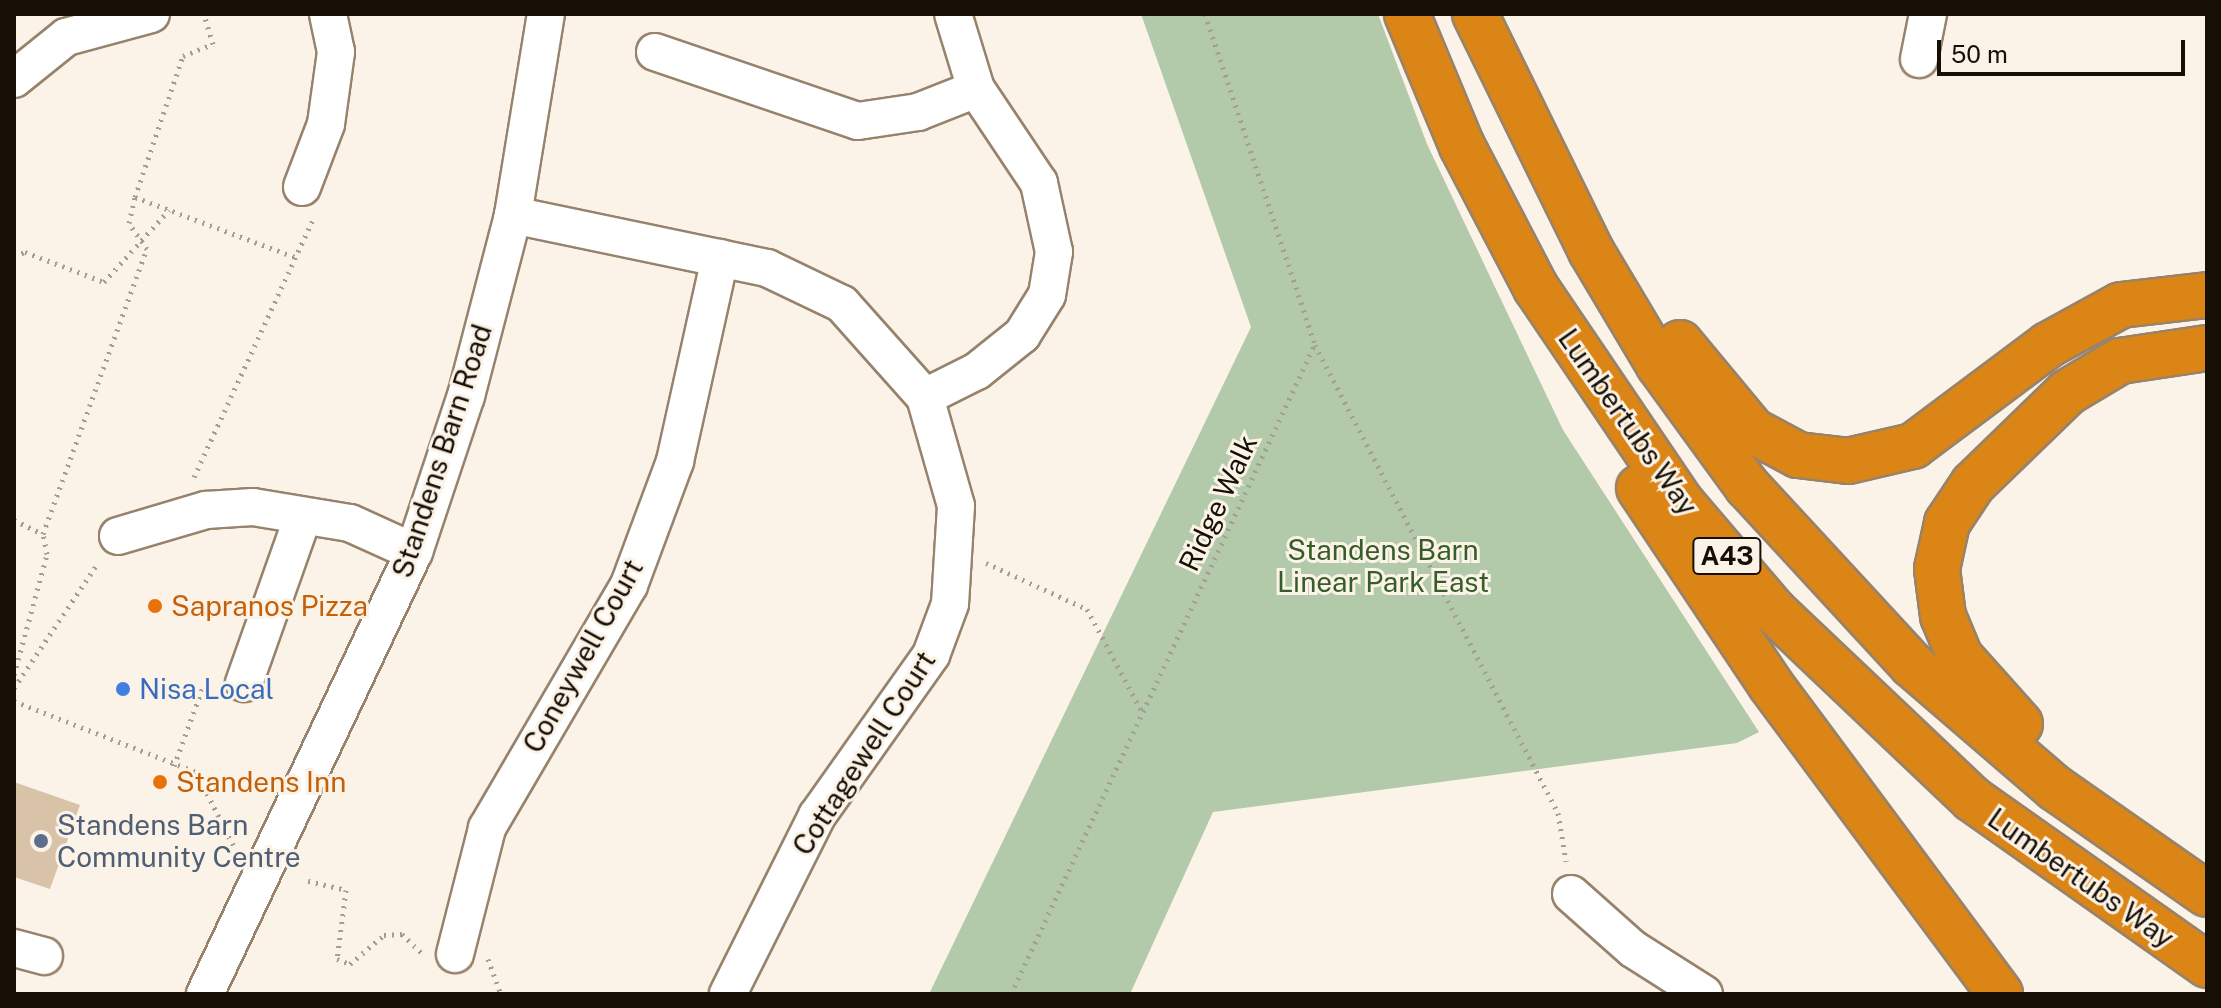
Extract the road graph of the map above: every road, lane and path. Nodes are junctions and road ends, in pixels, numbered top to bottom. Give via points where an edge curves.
1 (151, 14) edge
2 (204, 14) edge
3 (328, 14) edge
4 (546, 14) edge
5 (953, 14) edge
6 (1205, 14) edge
7 (1407, 14) edge
8 (1475, 14) edge
9 (1926, 14) edge
10 (56, 26) edge
11 (655, 52) dead end
12 (1919, 59) dead end
13 (14, 79) edge
14 (976, 89) junction
15 (302, 187) joint
16 (135, 197) junction
17 (169, 210) junction
18 (513, 215) junction
19 (140, 246) junction
20 (1591, 251) junction
21 (14, 256) edge
22 (295, 257) junction
23 (720, 258) junction
24 (1536, 288) junction
25 (2207, 295) edge
26 (1315, 345) junction
27 (2207, 348) edge
28 (925, 397) junction
29 (303, 516) junction
30 (175, 519) junction
31 (14, 520) edge
32 (43, 534) junction
33 (118, 536) joint
34 (957, 551) junction
35 (414, 552) junction
36 (14, 675) edge
37 (244, 683) joint
38 (14, 688) edge
39 (14, 701) edge
40 (1141, 711) junction
41 (174, 766) junction
42 (237, 852) dead end
43 (308, 881) dead end
44 (2207, 892) edge
45 (1571, 894) joint
46 (455, 954) junction
47 (2207, 965) edge
48 (205, 994) edge
49 (501, 994) edge
50 (728, 994) edge
51 (1011, 994) edge
52 (1704, 994) edge
53 (2000, 994) edge

1 - 10 street
2 - 16 path via 213,44 183,56
3 - 15 street via 336,52 326,124
4 - 18 street, Standens Barn Road
5 - 14 street
6 - 26 path
7 - 24 highway, Lumbertubs Way / A43 via 1462,146
8 - 20 highway, Lumbertubs Way / A43
9 - 12 street
10 - 13 street
11 - 14 street via 858,121 907,115
14 - 28 street via 1039,183 1049,212 1047,295 1022,335 977,371
15 - 22 path via 318,208
16 - 17 path
16 - 19 path via 129,223
17 - 19 path
17 - 22 path
18 - 23 street, Cottagewell Court
18 - 35 street, Standens Barn Road via 466,396
19 - 21 path via 104,282 25,252
19 - 32 path via 147,249
20 - 25 highway via 1651,298 1699,373 1753,431 1798,455 1848,461 1913,446 2048,345 2121,305
20 - 44 highway, Lumbertubs Way / A43 via 1659,365 1747,486 1912,665 2055,788
22 - 30 path
23 - 28 street, Cottagewell Court via 767,268 842,304
23 - 46 street, Coneywell Court via 675,461 629,585 487,828
24 - 47 highway, Lumbertubs Way / A43 via 1680,501 1868,706 2051,860
24 - 53 highway via 1620,460 1693,571
26 - 40 path, Ridge Walk
26 - 45 path via 1558,813
27 - 44 highway via 2120,361 2068,392 1973,484 1947,523 1937,569 1943,616 1960,657 1989,695
28 - 34 street, Cottagewell Court via 956,506
29 - 30 street via 253,507
29 - 35 street via 375,530
29 - 37 street
30 - 33 street
31 - 32 path
32 - 36 path via 47,554
33 - 38 path
34 - 40 path via 1087,609
34 - 50 street, Cottagewell Court via 931,655 817,816
35 - 48 street, Standens Barn Road
37 - 41 path via 204,684
39 - 41 path
40 - 51 path, Ridge Walk
41 - 42 path via 196,772
43 - 46 path via 346,890 337,959 350,964 384,935 402,934 440,971
45 - 52 street via 1633,949
46 - 49 path via 484,956

